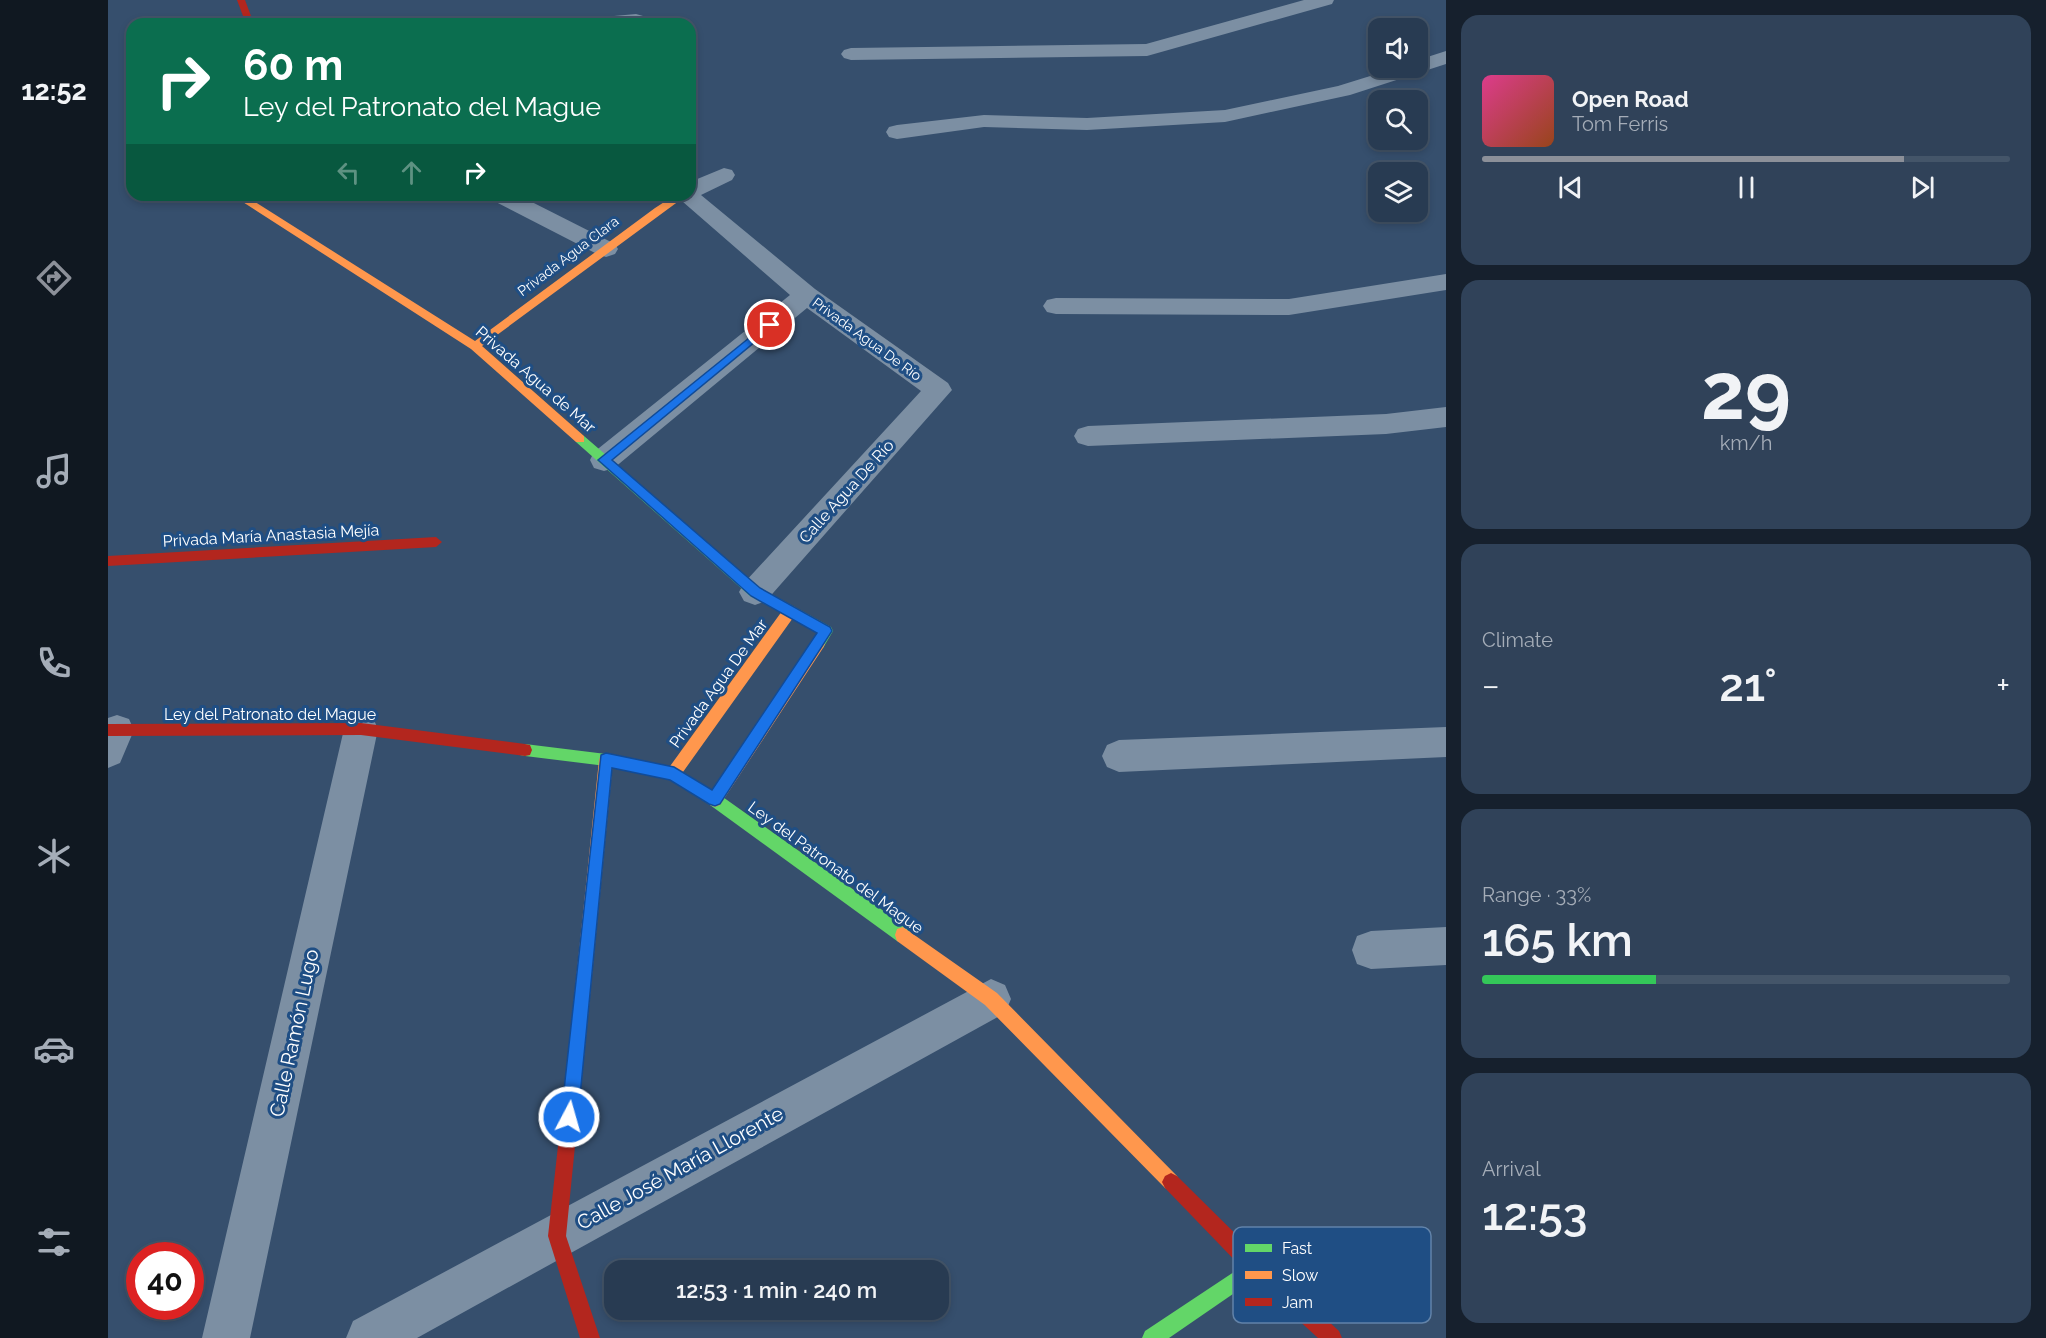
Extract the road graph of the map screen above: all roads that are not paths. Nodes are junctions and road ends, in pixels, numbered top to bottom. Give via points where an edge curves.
1 (242, 0) edge
2 (634, 0) edge
3 (1325, 0) edge
4 (248, 18) edge
5 (636, 18) edge
6 (851, 54) dead end
7 (1446, 57) edge
8 (1428, 63) edge
9 (1383, 78) edge
10 (897, 132) dead end
11 (724, 175) dead end
12 (696, 195) edge
13 (246, 201) edge
14 (512, 201) edge
15 (688, 201) edge
16 (606, 249) junction
17 (1446, 282) edge
18 (806, 295) junction
19 (1056, 306) dead end
20 (475, 346) junction
21 (938, 390) joint
22 (1446, 417) edge
23 (1088, 436) dead end
24 (604, 460) junction
25 (436, 542) dead end
26 (108, 561) edge
27 (755, 592) junction
28 (790, 611) junction
29 (361, 729) junction
30 (111, 737) edge
31 (1446, 742) edge
32 (1119, 756) dead end
33 (606, 760) junction
34 (674, 774) junction
35 (715, 800) junction
36 (1446, 946) edge
37 (1371, 950) dead end
38 (991, 999) junction
39 (557, 1236) junction
40 (1233, 1245) edge
41 (1233, 1282) edge
42 (1314, 1323) edge
43 (1329, 1337) edge
44 (226, 1338) edge
45 (370, 1338) edge
46 (590, 1338) edge
47 (1152, 1338) edge

1 - 4 street
2 - 5 street
3 - 6 street via 1147,50
7 - 8 street
9 - 10 street via 1343,91 1225,116 1087,124 984,121
11 - 12 street
13 - 20 street, Privada Agua de Mar
14 - 16 street
15 - 16 street, Privada Agua Clara
15 - 18 street, Privada Agua De Río
16 - 20 street, Privada Agua Clara
17 - 19 street via 1289,307
18 - 21 street, Privada Agua De Río
18 - 24 street
20 - 24 street, Privada Agua de Mar via 498,358
21 - 27 street, Calle Agua De Río
22 - 23 street via 1386,424
24 - 27 street, Privada Agua de Mar
25 - 26 street, Privada María Anastasia Mejía
27 - 28 street, Privada Agua de Mar
28 - 34 street, Privada Agua De Mar
28 - 35 street, Privada Agua de Mar via 826,631
29 - 30 street, Ley del Patronato del Mague
29 - 33 street, Ley del Patronato del Mague
29 - 44 street, Calle Ramón Lugo
31 - 32 street
33 - 34 street, Ley del Patronato del Mague
33 - 39 street
34 - 35 street, Ley del Patronato del Mague
35 - 38 street, Ley del Patronato del Mague
36 - 37 street
38 - 39 street, Calle José María Llorente
38 - 40 street, Ley del Patronato del Mague
39 - 45 street, Calle José María Llorente
39 - 46 street
41 - 47 street
42 - 43 street, Ley del Patronato del Mague

